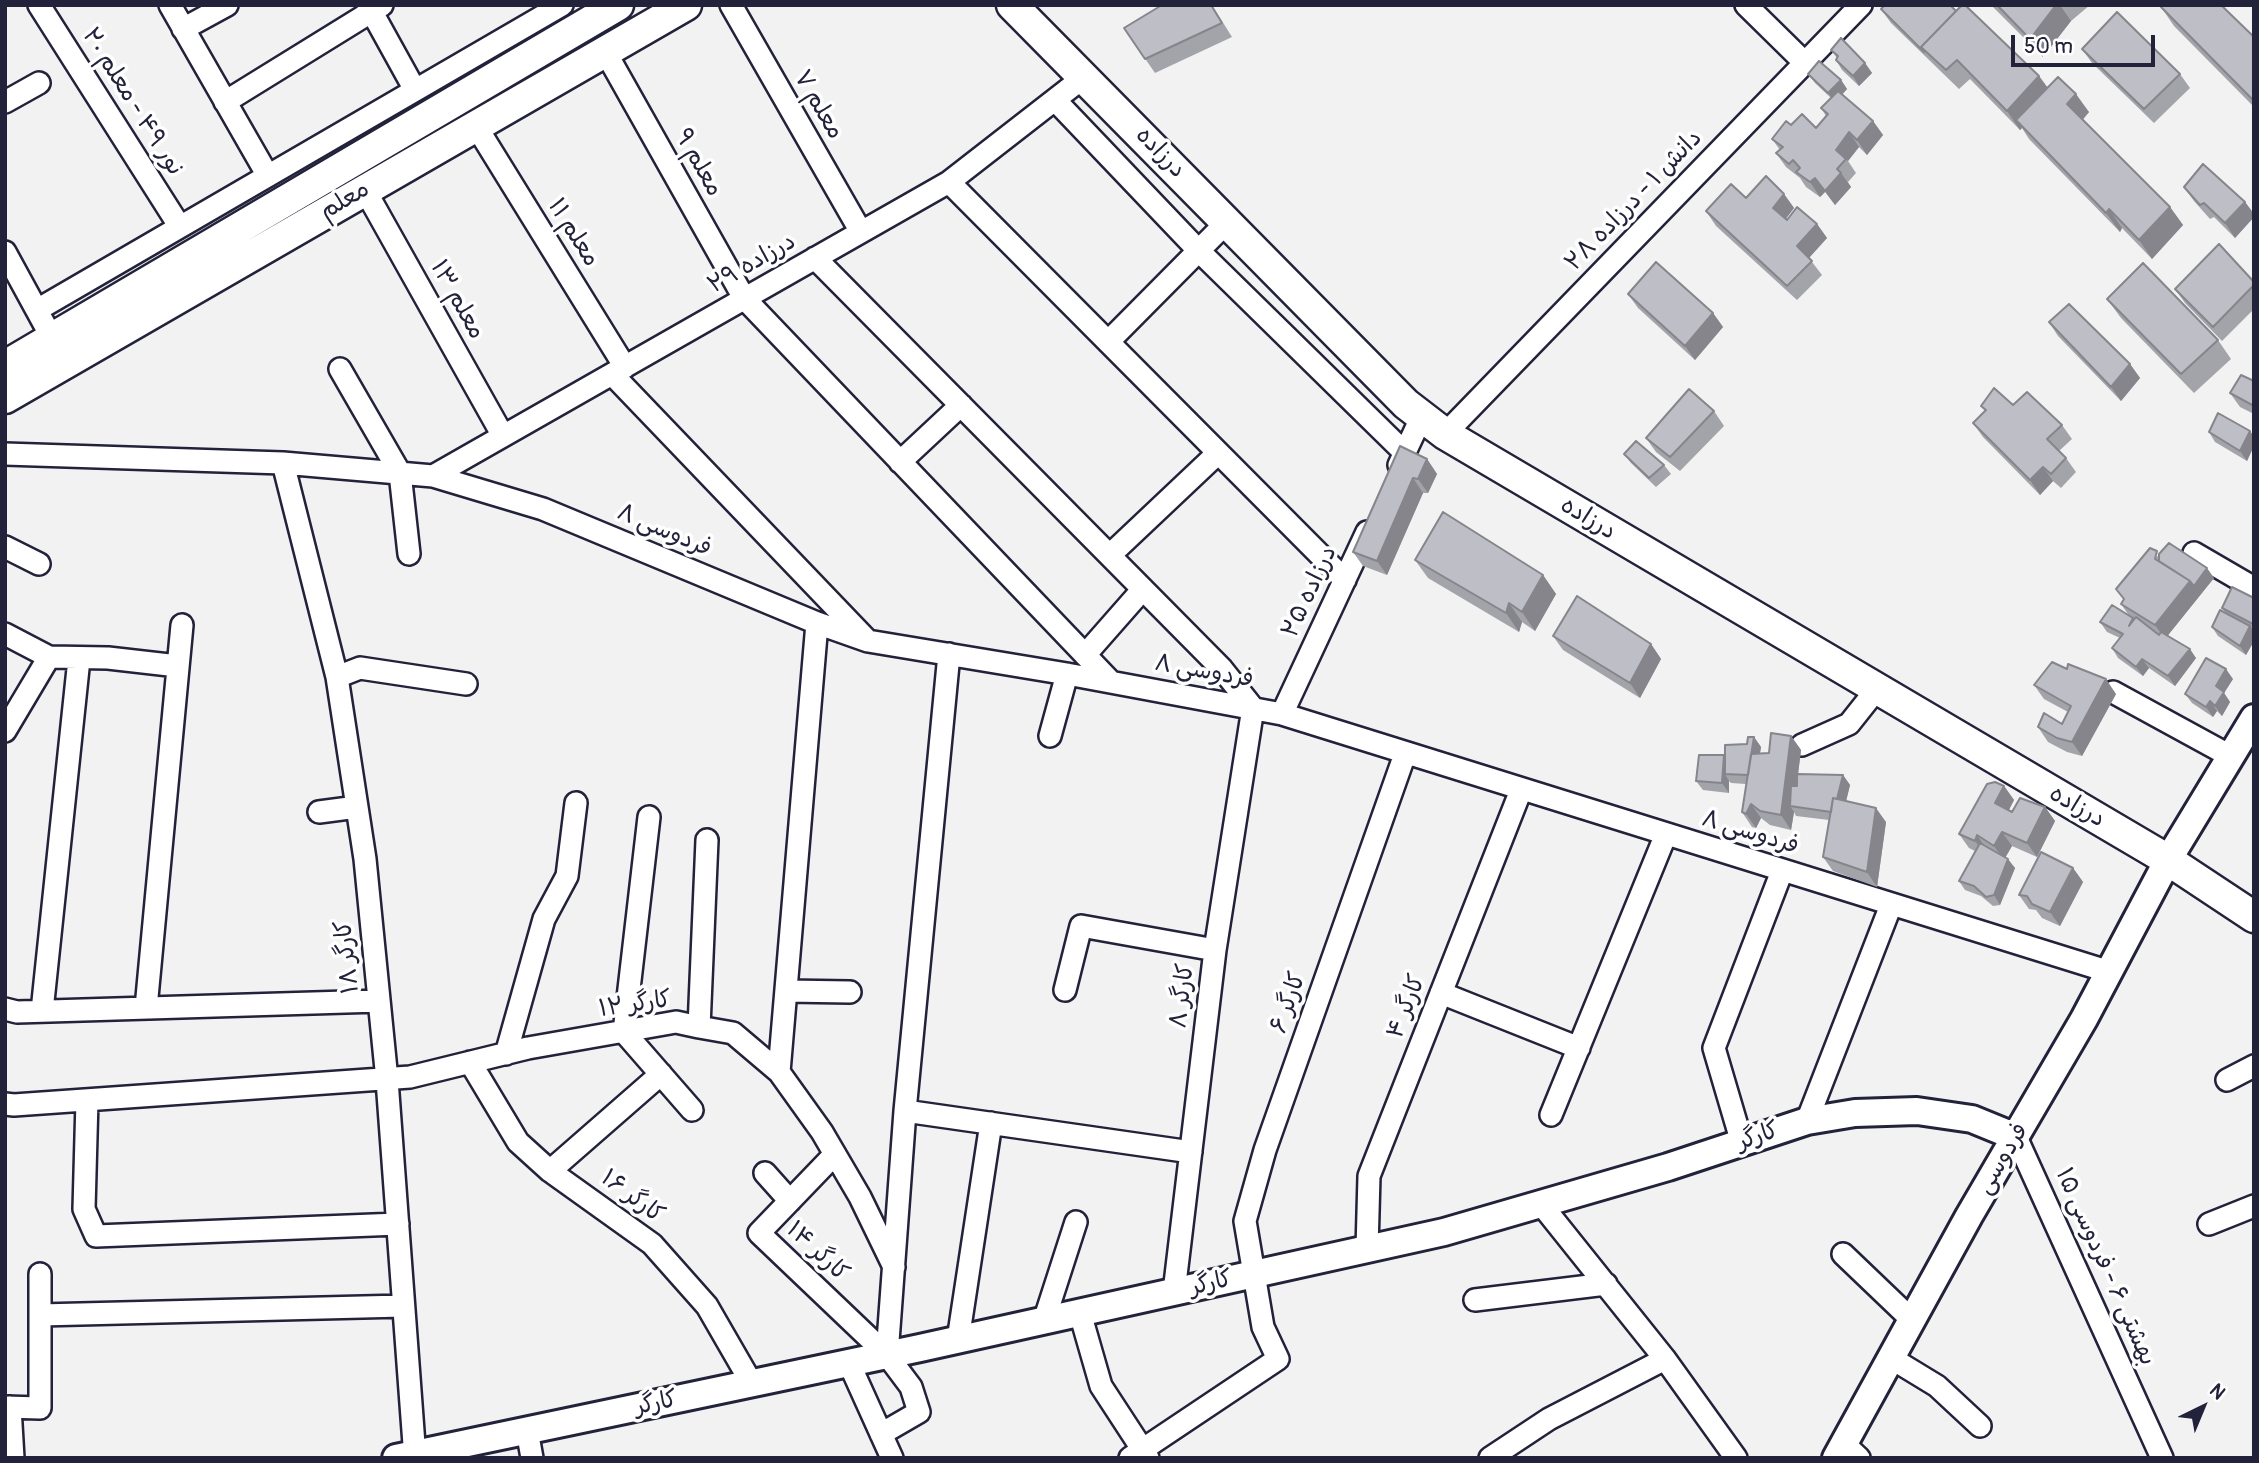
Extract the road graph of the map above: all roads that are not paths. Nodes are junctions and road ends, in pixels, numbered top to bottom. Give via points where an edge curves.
1 (39, 5) edge
2 (170, 5) edge
3 (227, 5) edge
4 (562, 5) edge
5 (618, 5) edge
6 (686, 5) edge
7 (730, 5) edge
8 (1013, 5) edge
9 (1746, 5) edge
10 (1861, 5) edge
11 (374, 7) edge
12 (582, 14) edge
13 (183, 29) junction
14 (536, 53) junction
15 (606, 53) junction
16 (1805, 63) junction
17 (1084, 77) junction
18 (39, 83) dead end
19 (552, 83) junction
20 (415, 90) junction
21 (1055, 100) junction
22 (5, 102) edge
23 (226, 102) junction
24 (476, 126) junction
25 (268, 176) junction
26 (949, 182) junction
27 (365, 190) junction
28 (1227, 222) junction
29 (180, 227) junction
30 (861, 232) junction
31 (1199, 251) junction
32 (5, 252) edge
33 (816, 258) junction
34 (744, 298) junction
35 (37, 310) junction
36 (53, 340) junction
37 (1108, 342) junction
38 (5, 366) edge
39 (340, 369) dead end
40 (619, 370) junction
41 (5, 398) edge
42 (961, 405) junction
43 (1434, 425) junction
44 (503, 436) junction
45 (1218, 453) junction
46 (1405, 453) junction
47 (5, 454) edge
48 (901, 462) junction
49 (283, 463) junction
50 (400, 473) junction
51 (433, 476) junction
52 (1388, 488) edge
53 (1377, 511) edge
54 (5, 547) edge
55 (2194, 553) dead end
56 (409, 554) dead end
57 (1110, 555) junction
58 (39, 564) dead end
59 (1345, 580) junction
60 (2254, 588) edge
61 (1143, 589) junction
62 (817, 624) junction
63 (182, 625) dead end
64 (5, 634) edge
65 (868, 641) junction
66 (949, 654) junction
67 (1085, 655) junction
68 (49, 657) junction
69 (79, 659) junction
70 (178, 666) junction
71 (1067, 674) junction
72 (337, 677) junction
73 (1111, 682) junction
74 (467, 684) dead end
75 (1876, 690) junction
76 (2113, 692) dead end
77 (1253, 708) junction
78 (1282, 714) junction
79 (2253, 720) edge
80 (5, 731) edge
81 (1049, 736) dead end
82 (1802, 745) dead end
83 (1405, 754) junction
84 (2232, 757) junction
85 (1521, 790) junction
86 (576, 803) dead end
87 (357, 807) junction
88 (319, 812) dead end
89 (649, 817) dead end
90 (1666, 834) junction
91 (708, 840) dead end
92 (2168, 860) junction
93 (1782, 870) junction
94 (1891, 905) junction
95 (2254, 917) edge
96 (1215, 950) junction
97 (2110, 972) junction
98 (1065, 990) dead end
99 (786, 991) junction
100 (850, 992) dead end
101 (1441, 993) junction
102 (379, 1001) junction
103 (146, 1008) junction
104 (5, 1009) edge
105 (42, 1011) junction
106 (699, 1027) junction
107 (624, 1032) junction
108 (1579, 1048) junction
109 (506, 1054) junction
110 (470, 1062) junction
111 (2254, 1066) edge
112 (779, 1072) junction
113 (661, 1074) junction
114 (387, 1080) junction
115 (2227, 1080) dead end
116 (87, 1100) junction
117 (5, 1104) edge
118 (692, 1110) dead end
119 (905, 1111) junction
120 (1551, 1115) dead end
121 (1807, 1121) junction
122 (991, 1123) junction
123 (2016, 1137) junction
124 (1742, 1143) junction
125 (1191, 1152) junction
126 (835, 1154) junction
127 (550, 1171) junction
128 (765, 1173) dead end
129 (790, 1201) junction
130 (1541, 1204) junction
131 (2254, 1206) edge
132 (1076, 1222) dead end
133 (398, 1224) junction
134 (2209, 1224) dead end
135 (1367, 1249) junction
136 (1843, 1255) dead end
137 (894, 1267) junction
138 (40, 1274) dead end
139 (1253, 1275) junction
140 (1606, 1284) junction
141 (1174, 1292) junction
142 (1475, 1300) dead end
143 (403, 1306) junction
144 (1080, 1313) junction
145 (40, 1315) junction
146 (1912, 1320) junction
147 (1044, 1321) junction
148 (958, 1340) junction
149 (887, 1356) junction
150 (1891, 1358) junction
151 (1665, 1359) junction
152 (849, 1363) junction
153 (752, 1384) junction
154 (8, 1407) edge
155 (1980, 1426) dead end
156 (527, 1430) junction
157 (881, 1434) junction
158 (1846, 1453) edge
159 (1140, 1455) edge
160 (408, 1457) edge
161 (13, 1458) edge
162 (532, 1458) edge
163 (892, 1458) edge
164 (1490, 1458) edge
165 (1736, 1458) edge
166 (2162, 1458) edge

1 - 29 street, نور ۴۹ - معلم ۲۰
2 - 13 street
3 - 13 street
4 - 20 street
5 - 12 main road, معلم
6 - 15 main road, معلم
7 - 30 street, معلم ۷
8 - 17 main road, درزاده
9 - 16 street
10 - 16 street, دانش ۱ - درزاده ۲۸
11 - 20 street
11 - 23 street
12 - 14 main road, معلم
13 - 23 street
14 - 19 main road
14 - 36 main road, معلم
15 - 19 main road, معلم
15 - 34 street, معلم ۹
16 - 43 street, دانش ۱ - درزاده ۲۸
17 - 21 street, درزاده ۲۹
17 - 28 main road, درزاده
18 - 22 street
19 - 24 main road, معلم
20 - 25 street
21 - 26 street, درزاده ۲۹
21 - 31 street
23 - 25 street
24 - 27 main road, معلم
24 - 40 street, معلم ۱۱
25 - 29 street
26 - 30 street, درزاده ۲۹
26 - 37 street
27 - 41 main road, معلم
27 - 44 street, معلم ۱۳
28 - 31 street
28 - 43 main road, درزاده via 1405,404
29 - 35 street
30 - 33 street, درزاده ۲۹
31 - 37 street
31 - 46 street
32 - 35 street
33 - 34 street, درزاده ۲۹
33 - 42 street
34 - 40 street, درزاده ۲۹
34 - 48 street, معلم ۹
35 - 36 street
36 - 38 main road, معلم
37 - 45 street
39 - 50 street
40 - 44 street, درزاده ۲۹
40 - 65 street, معلم ۱۱
42 - 48 street
42 - 57 street
43 - 46 street
43 - 75 main road, درزاده
44 - 51 street, درزاده ۲۹
45 - 57 street
45 - 59 street
46 - 52 street
47 - 49 street, فردوسی ۸
48 - 67 street, معلم ۹
49 - 50 street, فردوسی ۸
49 - 72 street, کارگر ۱۸
50 - 51 street, فردوسی ۸
50 - 56 street
51 - 62 street, فردوسی ۸ via 543,509
53 - 59 street, درزاده ۲۵
54 - 58 street
55 - 60 street
57 - 61 street
59 - 78 street, درزاده ۲۵
61 - 67 street
61 - 77 street via 1222,668
62 - 65 street, فردوسی ۸
62 - 99 street
63 - 70 street
64 - 68 street
65 - 66 street, فردوسی ۸
66 - 71 street, فردوسی ۸
66 - 119 street
67 - 73 street, معلم ۹
68 - 69 street
68 - 80 street
69 - 70 street
69 - 105 street
70 - 103 street
71 - 73 street, فردوسی ۸
71 - 81 street
72 - 74 street via 360,668
72 - 87 street, کارگر ۱۸
73 - 77 street, فردوسی ۸
75 - 82 street via 1849,723
75 - 92 main road, درزاده
76 - 84 street
77 - 78 street, فردوسی ۸
77 - 96 street, کارگر ۸
78 - 83 street, فردوسی ۸
79 - 84 street, فردوسی
83 - 85 street, فردوسی ۸
83 - 139 street, کارگر ۶ via 1265,1150 1245,1221
84 - 92 street, فردوسی
85 - 90 street, فردوسی ۸
85 - 101 street, کارگر ۴
86 - 109 street via 567,876 544,919
87 - 88 street
87 - 102 street, کارگر ۱۸
89 - 107 street
90 - 93 street, فردوسی ۸
90 - 108 street
91 - 106 street
92 - 95 main road, درزاده
92 - 97 street, فردوسی
93 - 94 street, فردوسی ۸
93 - 124 street via 1714,1048
94 - 97 street, فردوسی ۸
94 - 121 street
96 - 98 street via 1081,926
96 - 125 street, کارگر ۸
97 - 123 street, فردوسی
99 - 100 street
99 - 112 street
101 - 108 street
101 - 135 street, کارگر ۴ via 1368,1176
102 - 103 street
102 - 114 street, کارگر ۱۸
103 - 105 street
104 - 105 street
106 - 107 street, کارگر ۱۲ via 676,1022
106 - 112 street, کارگر ۱۲ via 733,1033
107 - 109 street, کارگر ۱۲
107 - 113 street
108 - 120 street
109 - 110 street, کارگر ۱۲
110 - 114 street, کارگر ۱۲
110 - 127 street, کارگر ۱۶ via 518,1142
111 - 115 street
112 - 126 street, کارگر ۱۲
113 - 118 street
113 - 127 street
114 - 116 street, کارگر ۱۲
114 - 133 street, کارگر ۱۸
116 - 117 street, کارگر ۱۲
116 - 133 street via 84,1209 96,1236
119 - 122 street
119 - 137 street
121 - 123 street, کارگر via 1855,1113 1917,1111 1972,1119
121 - 124 street, کارگر
122 - 125 street
122 - 148 street
123 - 146 street, فردوسی
123 - 166 street, بهشتی ۶ - فردوسی ۱۵
124 - 130 street, کارگر
125 - 141 street, کارگر ۸
126 - 129 street, کارگر ۱۴
126 - 137 street, کارگر ۱۲
127 - 153 street, کارگر ۱۶ via 652,1244 708,1306
128 - 129 street
129 - 149 street, کارگر ۱۴ via 759,1233
130 - 135 street, کارگر
130 - 140 street
131 - 134 street
132 - 147 street
133 - 143 street, کارگر ۱۸
135 - 139 street, کارگر
136 - 146 street
137 - 149 street
138 - 145 street
139 - 141 street, کارگر
139 - 159 street, کارگر ۶ via 1263,1327 1279,1359
140 - 142 street
140 - 151 street
141 - 144 street, کارگر
143 - 145 street
143 - 160 street, کارگر ۱۸
144 - 147 street, کارگر
144 - 159 street via 1101,1385
145 - 154 street via 40,1408
146 - 150 street, فردوسی
147 - 148 street, کارگر
148 - 149 street, کارگر
149 - 152 street, کارگر
149 - 157 street via 911,1387 919,1412
150 - 155 street via 1937,1386
150 - 158 street, فردوسی
151 - 164 street via 1549,1419
151 - 165 street
152 - 153 street, کارگر
152 - 157 street
153 - 156 street, کارگر
154 - 161 street
156 - 160 street, کارگر
156 - 162 street
157 - 163 street

